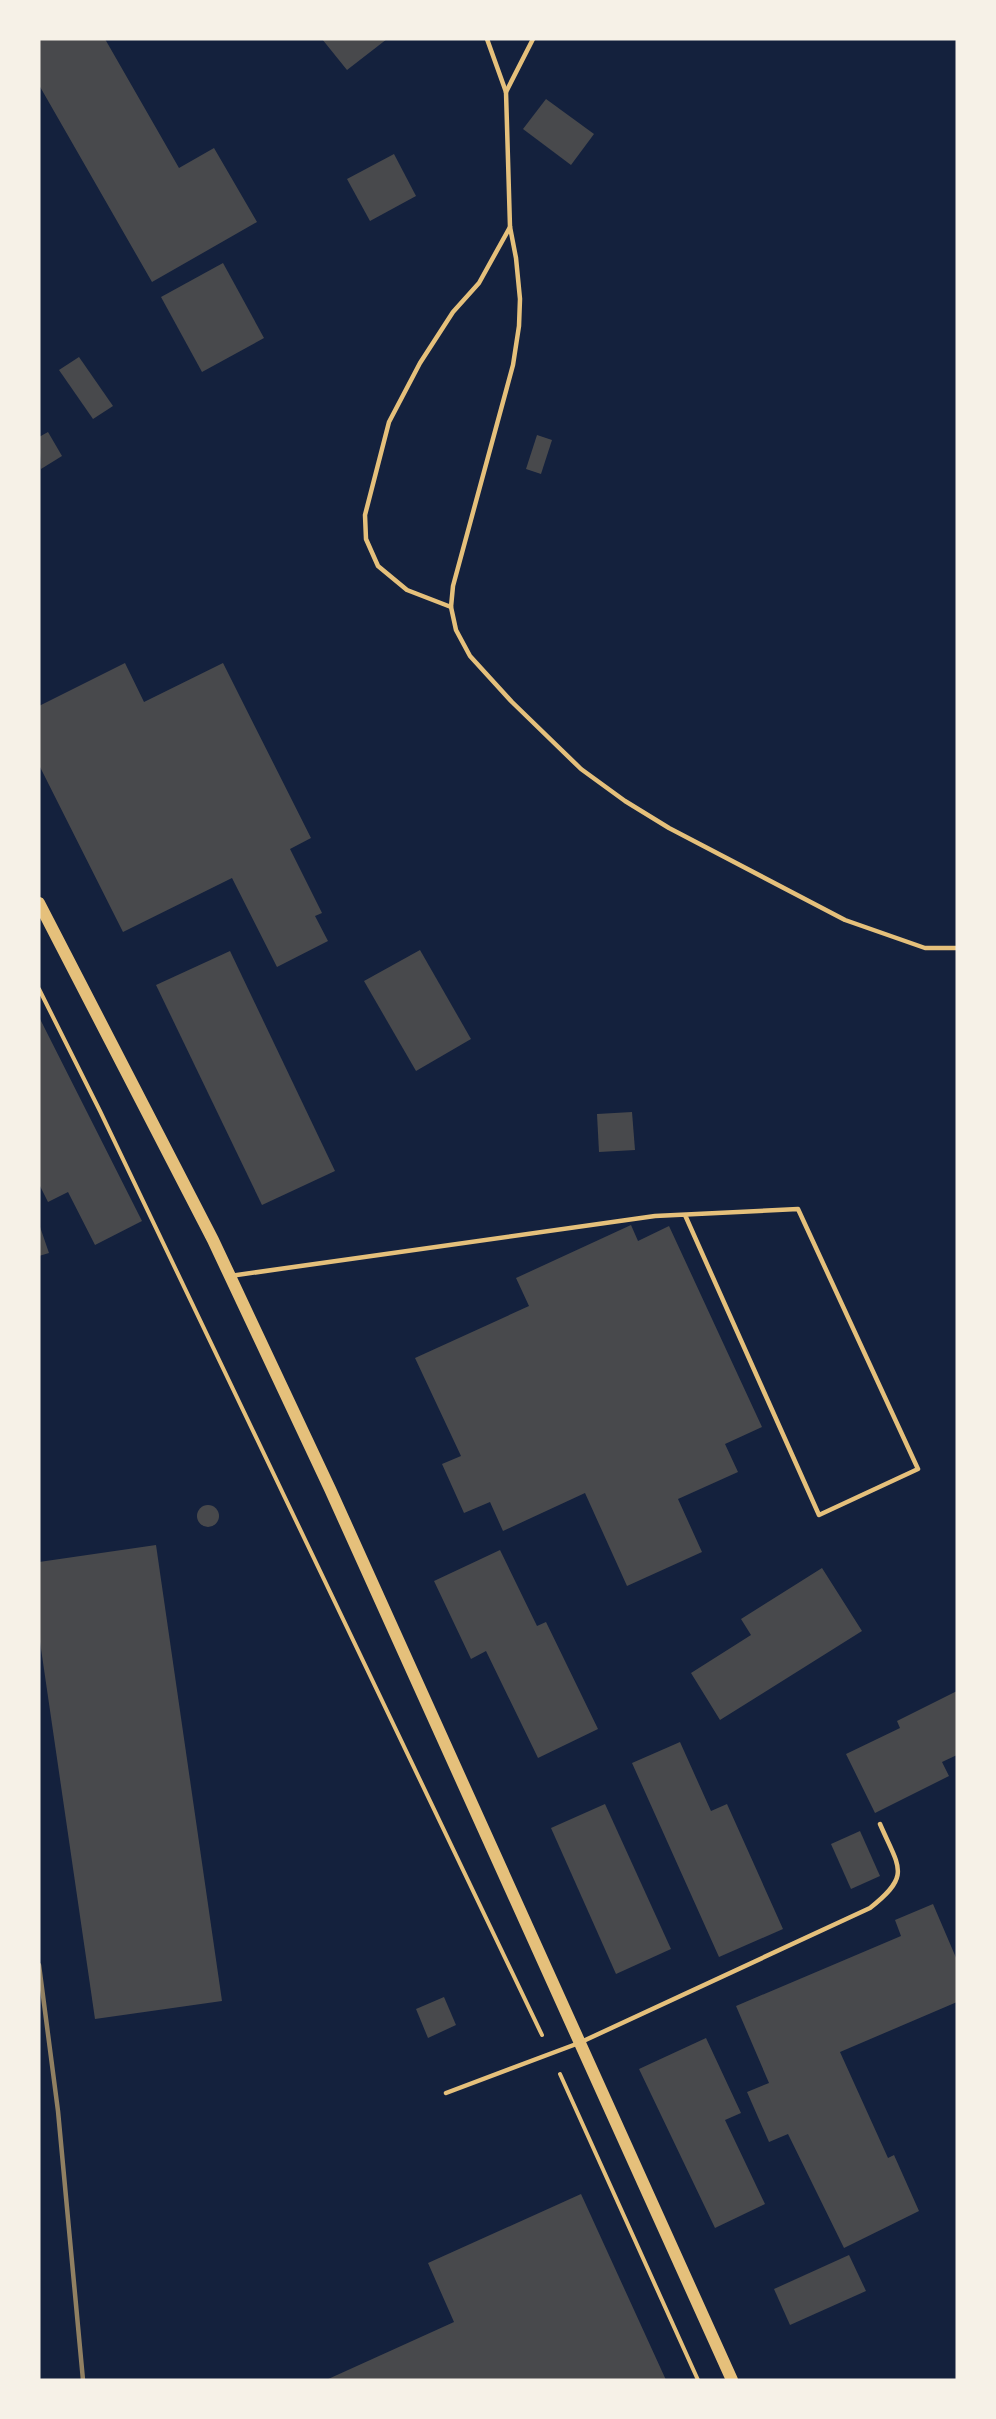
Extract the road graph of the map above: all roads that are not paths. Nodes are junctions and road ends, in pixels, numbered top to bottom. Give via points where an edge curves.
1 (487, 39) edge
2 (533, 39) edge
3 (506, 92) junction
4 (510, 227) junction
5 (451, 607) junction
6 (39, 903) edge
7 (957, 948) edge
8 (685, 1215) junction
9 (230, 1276) junction
10 (880, 1824) dead end
11 (579, 2043) junction
12 (446, 2093) dead end
13 (732, 2380) edge

1 - 3 lane
2 - 3 lane
3 - 4 lane
4 - 5 lane via 520,299 513,365 453,586
4 - 5 lane via 479,283 453,312 420,363 389,422 365,515 366,539 378,566 407,590
5 - 7 lane via 456,630 470,656 581,769 625,801 845,920 925,948
6 - 9 main road
8 - 8 lane via 798,1209 918,1469 819,1515
8 - 9 lane
9 - 11 main road
10 - 11 lane via 897,1864 898,1877 889,1893 870,1908
11 - 12 lane
11 - 13 main road

